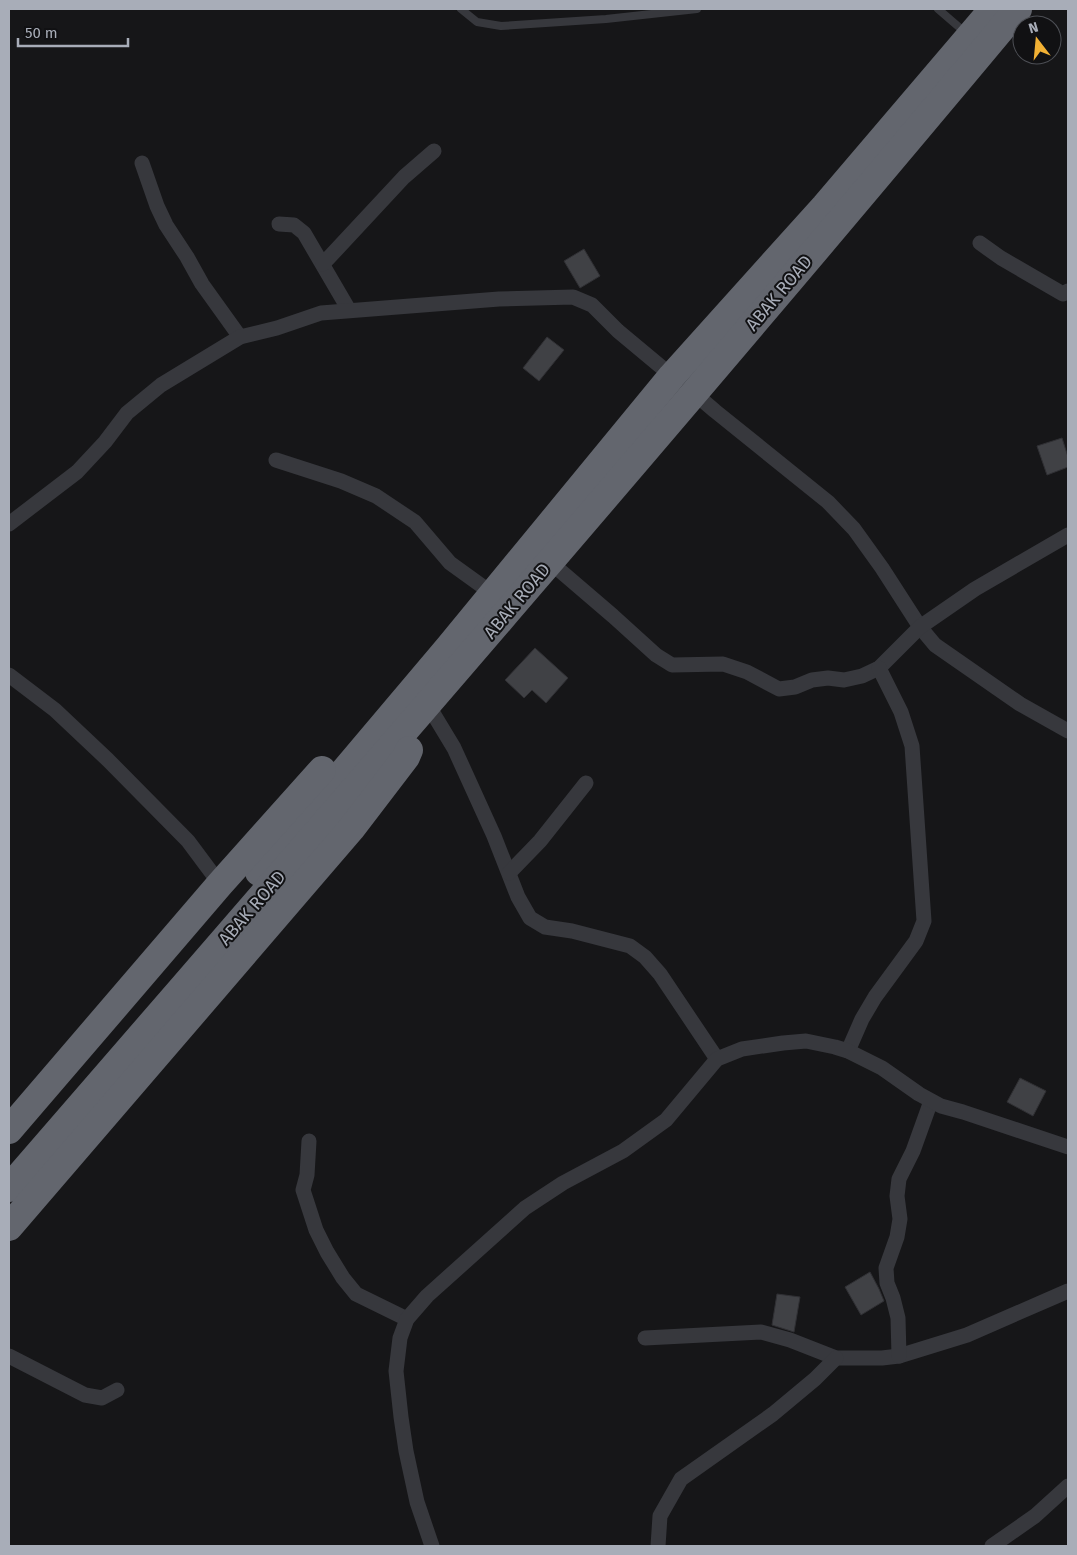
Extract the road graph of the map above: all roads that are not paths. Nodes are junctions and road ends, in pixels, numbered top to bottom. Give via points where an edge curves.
1 (461, 9) edge
2 (697, 9) edge
3 (938, 9) edge
4 (1001, 12) edge
5 (977, 42) junction
6 (434, 151) dead end
7 (142, 163) dead end
8 (279, 224) dead end
9 (980, 243) dead end
10 (323, 264) junction
11 (1068, 291) edge
12 (349, 310) junction
13 (240, 337) junction
14 (672, 376) junction
15 (694, 393) junction
16 (276, 460) dead end
17 (9, 524) edge
18 (1068, 535) edge
19 (550, 562) junction
20 (493, 594) junction
21 (920, 627) junction
22 (449, 647) junction
23 (879, 668) junction
24 (9, 674) edge
25 (428, 705) junction
26 (1068, 731) edge
27 (586, 783) dead end
28 (509, 873) junction
29 (220, 884) junction
30 (848, 1051) junction
31 (718, 1059) junction
32 (932, 1101) junction
33 (9, 1130) edge
34 (309, 1141) dead end
35 (1068, 1146) edge
36 (9, 1161) edge
37 (9, 1188) edge
38 (9, 1227) edge
39 (1068, 1291) edge
40 (407, 1319) junction
41 (646, 1338) dead end
42 (9, 1356) edge
43 (898, 1356) junction
44 (836, 1358) junction
45 (117, 1390) dead end
46 (1068, 1486) edge
47 (432, 1546) edge
48 (658, 1546) edge
49 (992, 1546) edge

1 - 2 lane via 477,22 501,26 606,20
3 - 5 lane
4 - 5 highway, ABAK ROAD
5 - 14 highway, ABAK ROAD
5 - 15 highway, ABAK ROAD
6 - 10 street via 404,177
7 - 13 street via 166,225
8 - 10 street via 294,225 304,233
9 - 11 street via 1063,294
10 - 12 street
12 - 13 street via 321,312
12 - 14 street via 573,297 592,305
13 - 17 street via 161,385 126,413 77,472
14 - 20 highway, ABAK ROAD
15 - 19 highway, ABAK ROAD
15 - 21 street via 828,502 854,529
16 - 20 street via 376,496 415,522 450,563
18 - 21 street via 975,589
19 - 23 street via 656,655 672,665 722,664 747,672 779,690 812,680 844,680
19 - 25 highway, ABAK ROAD
20 - 22 highway, ABAK ROAD
21 - 23 street
21 - 26 street via 936,645 1020,704
22 - 29 highway via 366,724
22 - 36 highway, ABAK ROAD
23 - 30 street via 901,712 912,746 924,921 916,941 862,1019
24 - 29 street via 55,710 108,760 188,841
25 - 28 street via 454,748
25 - 37 highway, ABAK ROAD
25 - 38 highway via 406,757 351,829
27 - 28 street via 540,841
28 - 31 street via 530,918 545,927 580,932 630,946 645,957
29 - 33 highway
30 - 31 street via 806,1041 742,1050
30 - 32 street via 882,1068
31 - 40 street via 666,1120 623,1151 562,1183 524,1208 427,1296
32 - 35 street
32 - 43 street via 899,1179 900,1219 886,1268 887,1283 898,1318
34 - 40 street via 303,1190 327,1252 356,1294
39 - 43 street via 967,1335
40 - 47 street via 400,1338 396,1371 406,1451 417,1502
41 - 44 street via 761,1332
42 - 45 street via 85,1395 102,1398
43 - 44 street
44 - 48 street via 773,1414 681,1479 660,1516
46 - 49 street via 1035,1516

